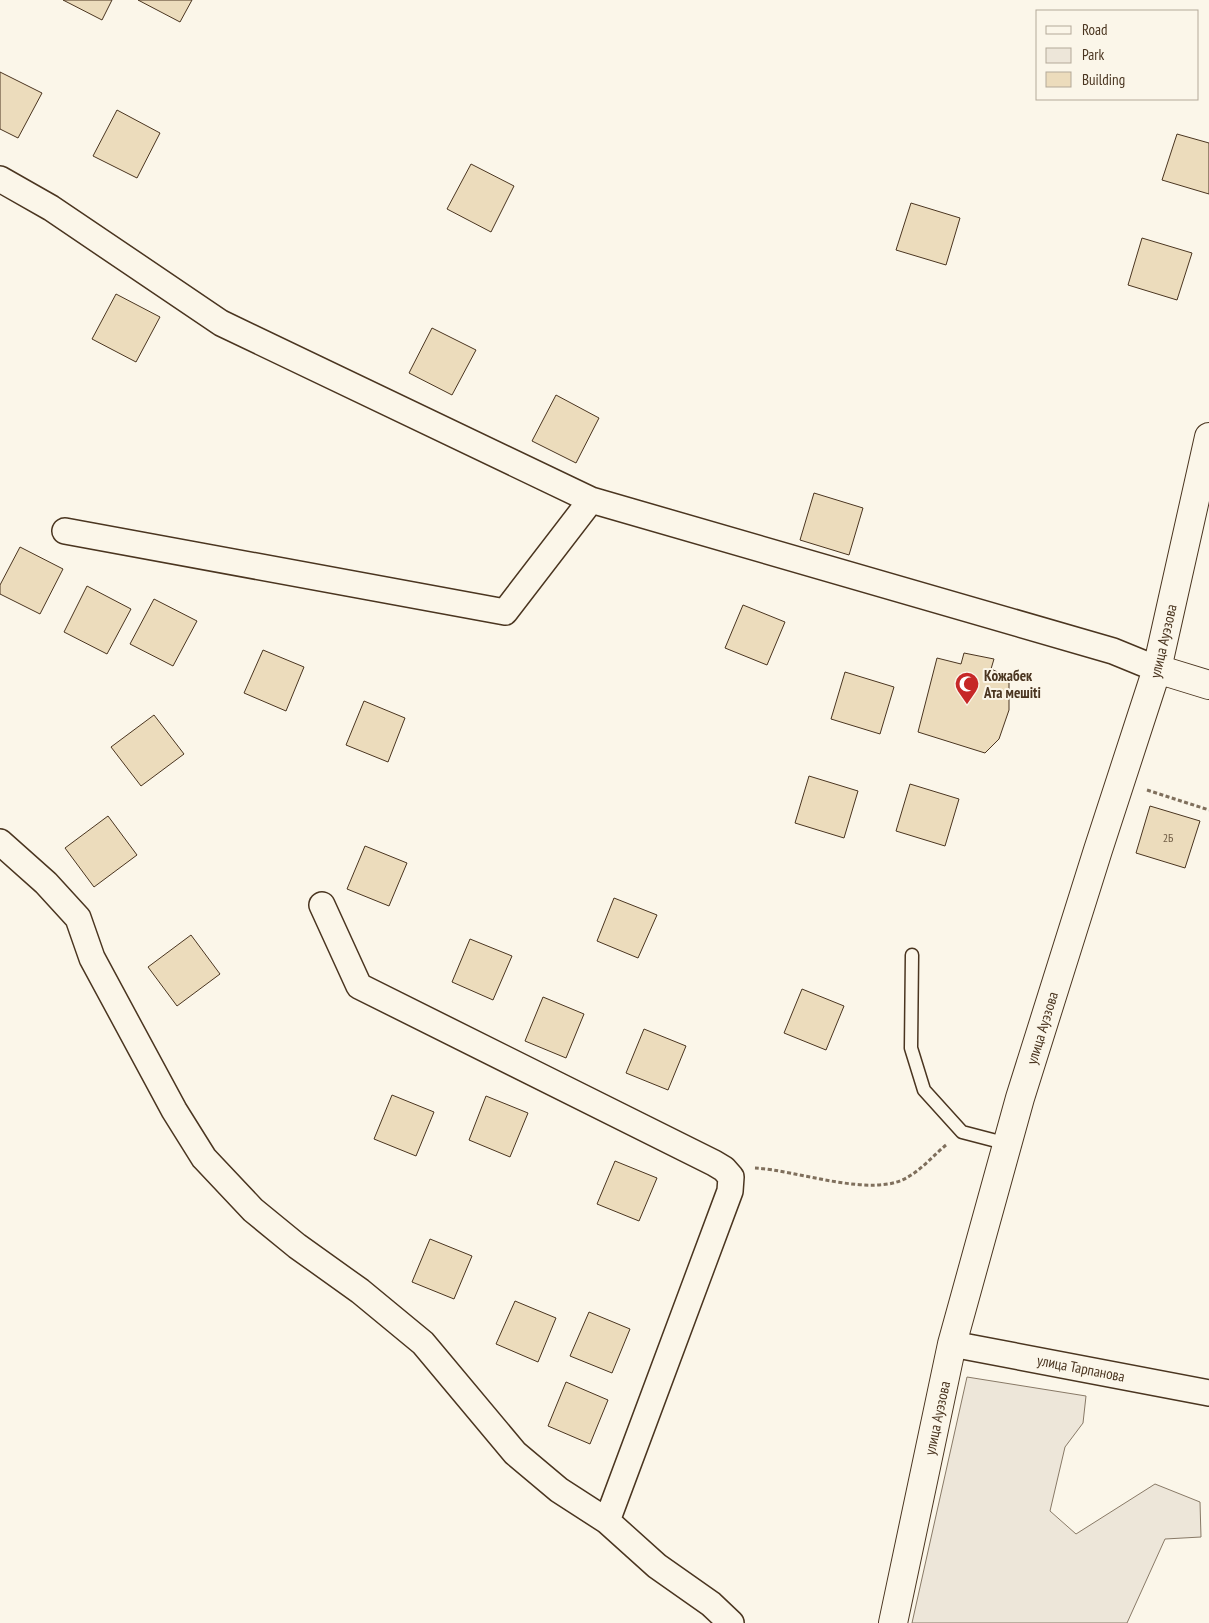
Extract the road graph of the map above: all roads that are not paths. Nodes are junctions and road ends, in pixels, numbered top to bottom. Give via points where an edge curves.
1 (0, 179) edge
2 (1209, 437) edge
3 (591, 500) junction
4 (65, 531) dead end
5 (1157, 669) junction
6 (1209, 685) edge
7 (0, 842) edge
8 (322, 905) dead end
9 (912, 954) dead end
10 (1008, 1144) junction
11 (952, 1344) junction
12 (1209, 1393) edge
13 (607, 1521) junction
14 (731, 1623) edge
15 (893, 1623) edge

1 - 3 street via 51,208 220,323
2 - 5 main road, улица Ауэзова
3 - 4 street via 505,612
3 - 5 street via 1114,651
5 - 6 main road
5 - 10 main road, улица Ауэзова
7 - 13 street via 46,883 78,918 92,958 174,1110 204,1158 253,1210 424,1343 515,1453 559,1490
8 - 13 street via 359,986 714,1162 730,1177 730,1191
9 - 10 lane via 912,1048 924,1090 962,1132
10 - 11 main road, улица Ауэзова
11 - 12 street, улица Тарпанова
11 - 15 main road, улица Ауэзова
13 - 14 street via 657,1566 711,1604

